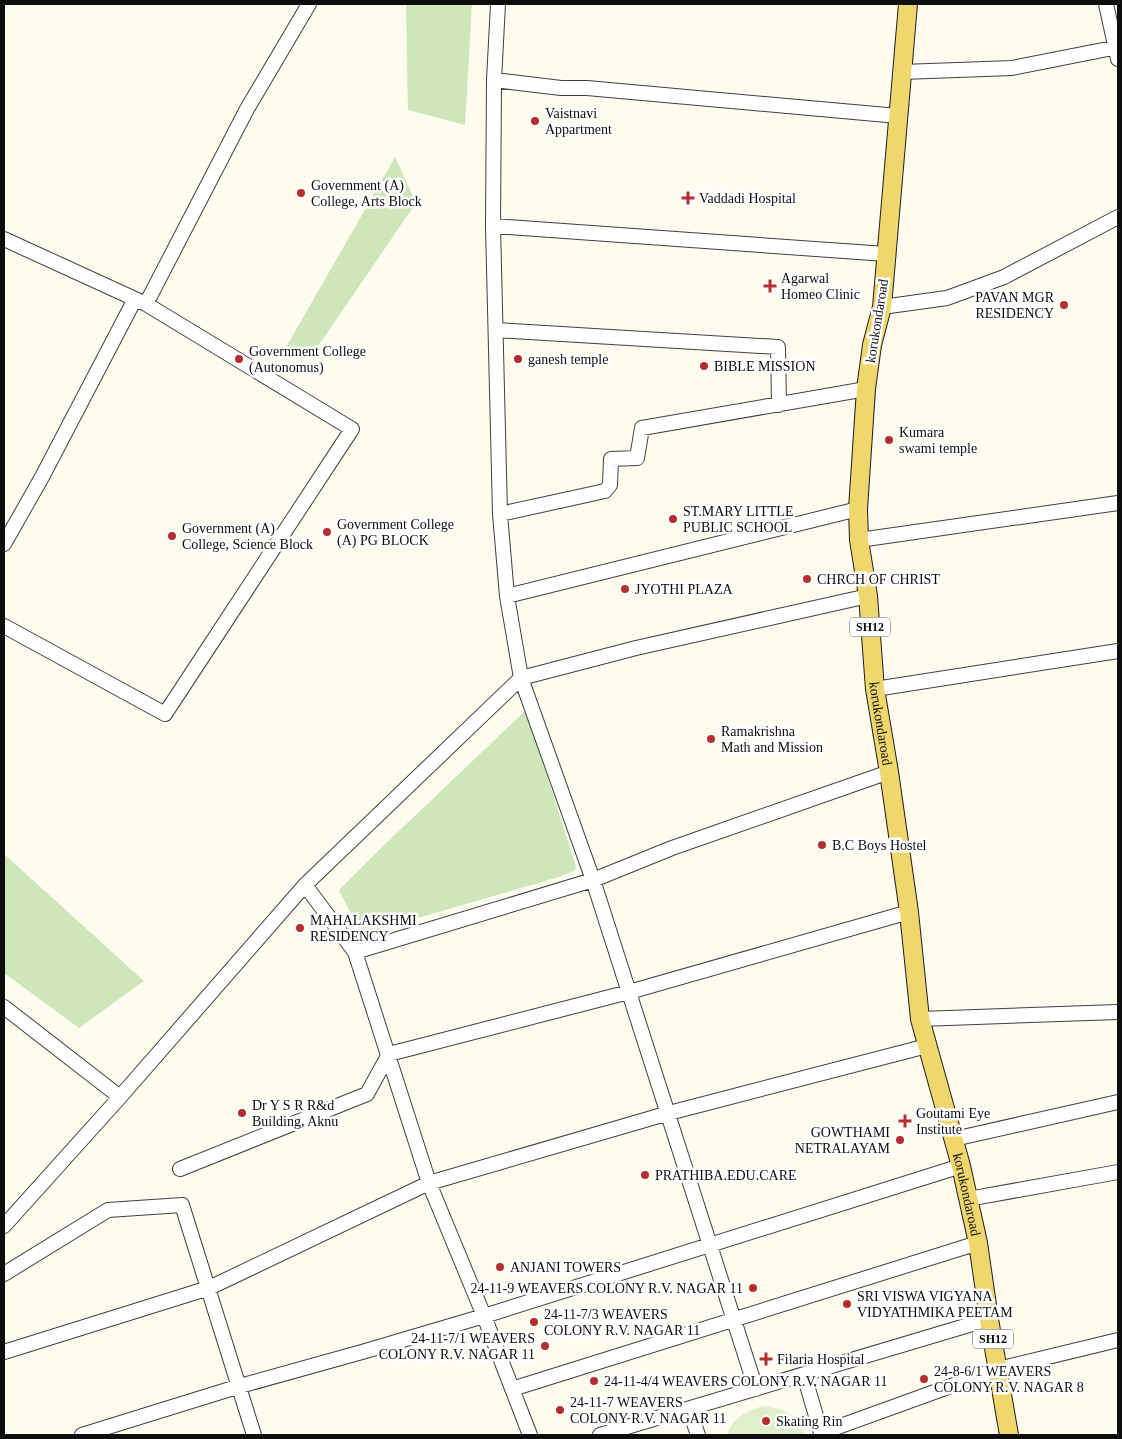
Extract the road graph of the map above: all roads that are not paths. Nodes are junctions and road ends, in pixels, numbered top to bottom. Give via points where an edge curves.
1 (309, 4) edge
2 (498, 4) edge
3 (908, 4) edge
4 (1106, 4) edge
5 (1117, 51) edge
6 (902, 72) junction
7 (494, 80) junction
8 (898, 116) junction
9 (1118, 217) edge
10 (493, 226) junction
11 (4, 239) edge
12 (886, 254) junction
13 (140, 301) junction
14 (882, 307) junction
15 (496, 330) junction
16 (866, 389) junction
17 (779, 405) junction
18 (1118, 503) edge
19 (858, 509) junction
20 (500, 514) junction
21 (859, 540) junction
22 (4, 544) edge
23 (507, 596) junction
24 (868, 596) junction
25 (4, 626) edge
26 (1118, 650) edge
27 (521, 678) junction
28 (875, 689) junction
29 (890, 772) junction
30 (594, 880) junction
31 (305, 885) junction
32 (909, 912) junction
33 (355, 952) junction
34 (629, 992) junction
35 (4, 1007) edge
36 (1118, 1012) edge
37 (920, 1019) junction
38 (927, 1046) junction
39 (389, 1054) junction
40 (120, 1097) junction
41 (1118, 1102) edge
42 (669, 1113) junction
43 (954, 1140) junction
44 (961, 1166) junction
45 (180, 1169) dead end
46 (1118, 1172) edge
47 (429, 1183) junction
48 (968, 1199) junction
49 (4, 1226) edge
50 (978, 1243) junction
51 (710, 1246) junction
52 (4, 1274) edge
53 (208, 1288) junction
54 (484, 1316) junction
55 (989, 1319) junction
56 (734, 1320) junction
57 (1118, 1340) edge
58 (4, 1352) edge
59 (998, 1369) junction
60 (804, 1374) junction
61 (240, 1386) junction
62 (512, 1389) junction
63 (756, 1389) junction
64 (689, 1409) junction
65 (82, 1435) edge
66 (254, 1435) edge
67 (530, 1435) edge
68 (600, 1435) edge
69 (698, 1435) edge
70 (1010, 1435) edge

1 - 13 street
2 - 7 street
3 - 6 main road, korukondaroad / SH12
4 - 5 street
5 - 6 street via 1012,68
6 - 8 main road, korukondaroad / SH12
7 - 8 street
7 - 10 street
8 - 12 main road, korukondaroad / SH12
9 - 14 street via 1004,277 948,298
10 - 12 street
10 - 15 street
11 - 13 street
12 - 14 main road, korukondaroad / SH12
13 - 22 street
13 - 25 street via 352,430 164,714
14 - 16 main road, korukondaroad / SH12 via 872,344
15 - 17 street via 778,347
15 - 20 street
16 - 17 street
16 - 19 main road, korukondaroad / SH12
17 - 20 street via 642,428 637,458 611,459 610,485 605,491
18 - 21 street
19 - 21 main road, korukondaroad / SH12
19 - 23 street
20 - 23 street
21 - 24 main road, korukondaroad / SH12
23 - 27 street
24 - 27 street via 636,648
24 - 28 main road, korukondaroad / SH12
26 - 28 street
27 - 30 street
27 - 31 street
28 - 29 main road, korukondaroad / SH12
29 - 30 street via 672,848
29 - 32 main road, korukondaroad / SH12
30 - 33 street
30 - 34 street
31 - 33 street
31 - 40 street
32 - 34 street
32 - 37 main road, korukondaroad / SH12
33 - 39 street
34 - 39 street
34 - 42 street
35 - 40 street
36 - 37 street
37 - 38 main road, korukondaroad / SH12
38 - 42 street
38 - 43 main road, korukondaroad / SH12
39 - 45 street via 367,1094
39 - 47 street
40 - 49 street
41 - 43 street
42 - 47 street
42 - 51 street
43 - 44 main road, korukondaroad / SH12
44 - 48 main road, korukondaroad / SH12
44 - 51 street
46 - 48 street
47 - 53 street
47 - 54 street
48 - 50 main road, korukondaroad / SH12
50 - 55 main road, korukondaroad / SH12
50 - 56 street
51 - 54 street
51 - 56 street
52 - 53 street via 108,1210 182,1205
53 - 58 street
53 - 61 street
54 - 61 street
54 - 62 street
55 - 59 main road, korukondaroad / SH12
55 - 60 street
56 - 62 street
56 - 63 street
57 - 59 street
59 - 60 street via 821,1433
59 - 70 main road, korukondaroad / SH12
60 - 63 street
61 - 65 street
61 - 66 street
62 - 67 street
63 - 64 street
64 - 68 street
64 - 69 street

